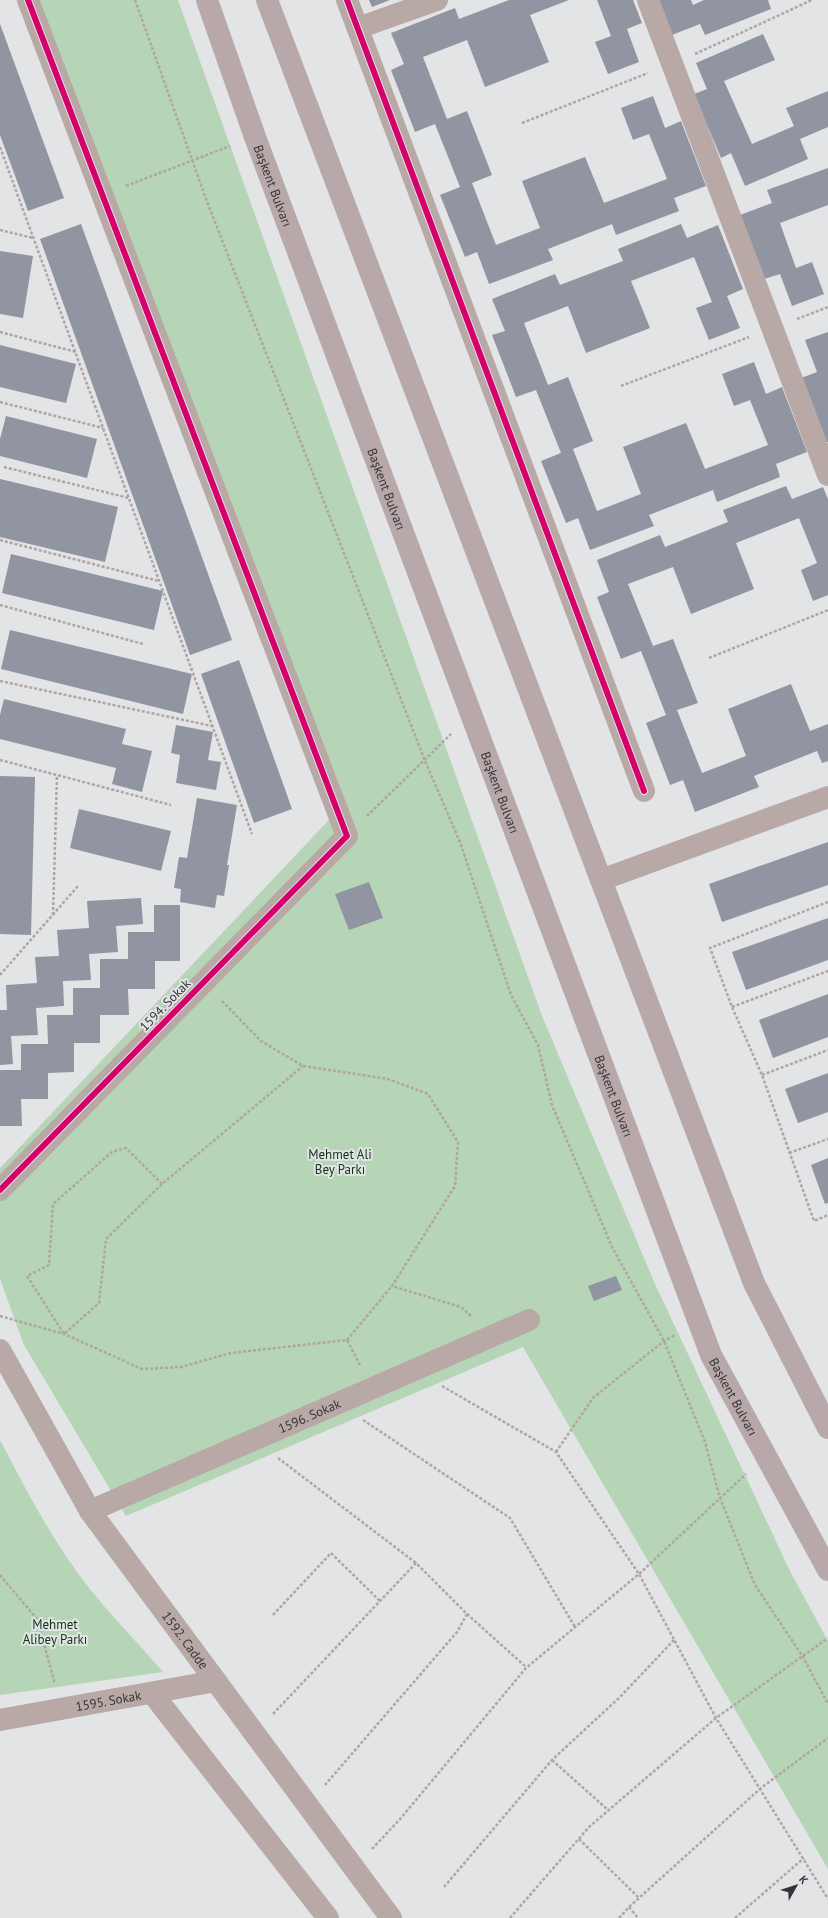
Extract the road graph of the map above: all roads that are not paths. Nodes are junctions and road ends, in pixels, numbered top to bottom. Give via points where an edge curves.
1 (28, 0) edge
2 (207, 0) edge
3 (267, 0) edge
4 (347, 0) edge
5 (437, 0) edge
6 (648, 0) edge
7 (358, 28) junction
8 (828, 475) edge
9 (644, 791) dead end
10 (828, 797) edge
11 (601, 880) junction
12 (0, 1190) edge
13 (529, 1320) dead end
14 (0, 1350) edge
15 (828, 1428) edge
16 (90, 1511) junction
17 (828, 1570) edge
18 (216, 1681) junction
19 (152, 1693) junction
20 (0, 1720) edge
21 (328, 1918) edge
22 (391, 1918) edge

1 - 12 street, 1594. Sokak via 347,836
2 - 17 main road, Başkent Bulvarı via 255,137 710,1355
3 - 11 main road
4 - 7 street
5 - 7 street
6 - 8 street
7 - 9 street
10 - 11 street
11 - 15 main road via 754,1283
13 - 16 street, 1596. Sokak
14 - 16 street, 1592. Cadde
16 - 18 street, 1592. Cadde
18 - 19 street, 1595. Sokak
18 - 22 street, 1592. Cadde
19 - 20 street, 1595. Sokak
19 - 21 street

